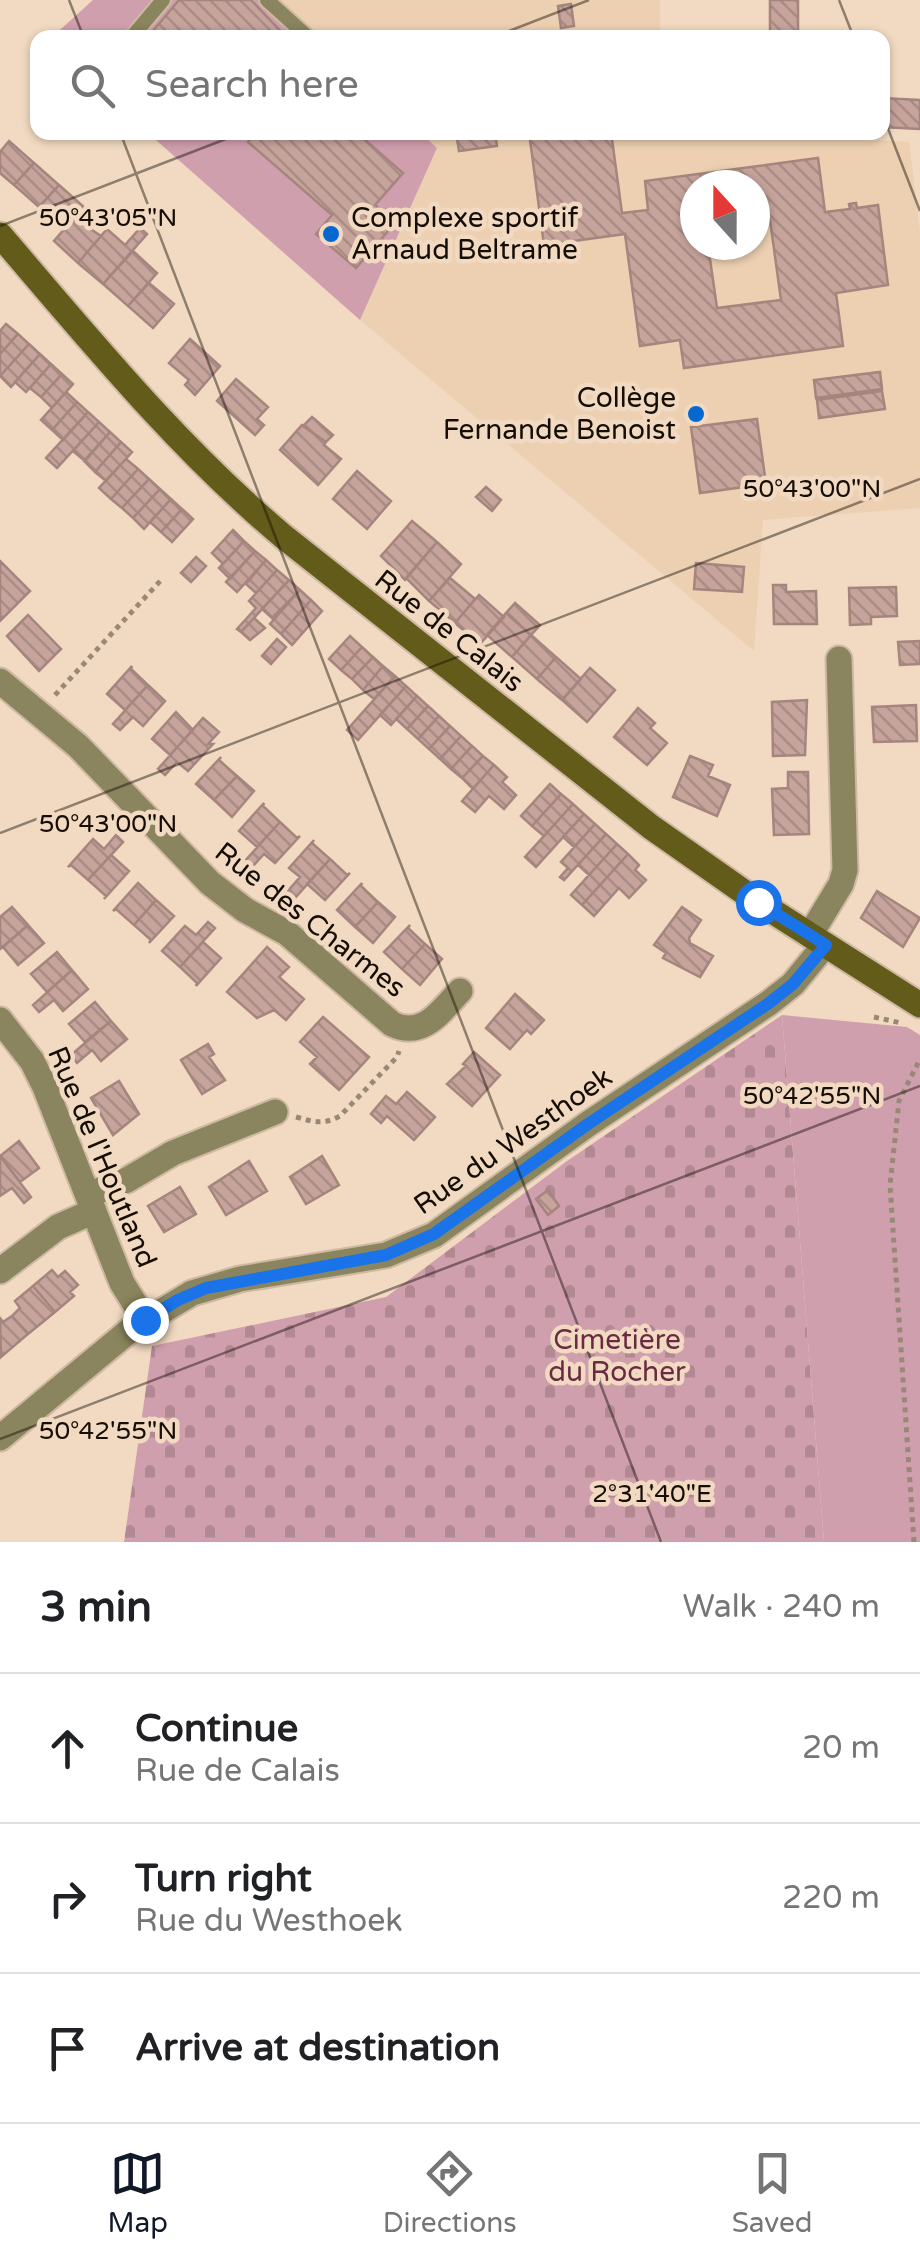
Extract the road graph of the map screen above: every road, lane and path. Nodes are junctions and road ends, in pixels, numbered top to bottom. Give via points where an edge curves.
1 (163, 0) edge
2 (266, 0) edge
3 (138, 30) edge
4 (300, 30) edge
5 (0, 235) edge
6 (162, 578) dead end
7 (839, 659) dead end
8 (0, 680) edge
9 (39, 712) junction
10 (818, 940) junction
11 (460, 990) dead end
12 (916, 1016) edge
13 (874, 1017) dead end
14 (0, 1020) edge
15 (406, 1030) junction
16 (920, 1059) edge
17 (275, 1112) joint
18 (91, 1203) junction
19 (0, 1271) edge
20 (145, 1320) junction
21 (0, 1438) edge
22 (914, 1542) edge

1 - 3 lane
2 - 4 lane
5 - 10 street, Rue de Calais via 151,412 267,523 629,811
6 - 9 path
7 - 10 street, Rue du Westhoek via 846,870
8 - 9 street, Rue des Charmes
9 - 15 street, Rue des Charmes via 210,884 287,933
10 - 12 street, Rue de Calais
10 - 20 street, Rue du Westhoek via 793,984 769,1003 434,1234 386,1255 223,1283
11 - 15 street, Rue des Charmes via 430,1022
12 - 13 path
14 - 18 street, Rue de l'Houtland via 46,1087
15 - 17 path via 396,1058 340,1116 314,1123
16 - 22 path via 899,1101 890,1185
17 - 18 street via 173,1153
18 - 19 street
18 - 20 street, Rue de l'Houtland via 127,1293
20 - 21 street, Rue du Westhoek

